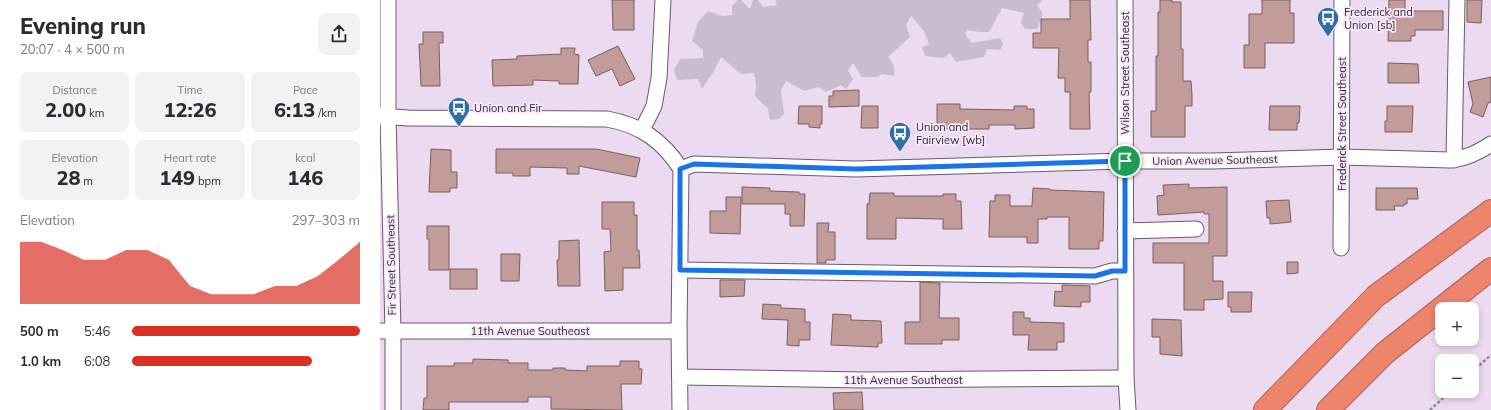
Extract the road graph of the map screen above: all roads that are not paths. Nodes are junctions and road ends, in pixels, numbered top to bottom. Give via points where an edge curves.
1 (388, 0) edge
2 (663, 0) edge
3 (1125, 0) edge
4 (1342, 0) edge
5 (1457, 0) edge
6 (384, 116) edge
7 (642, 130) junction
8 (1491, 144) edge
9 (1342, 157) junction
10 (1454, 160) junction
11 (1125, 161) junction
12 (680, 169) junction
13 (1491, 211) edge
14 (1196, 229) dead end
15 (1125, 231) junction
16 (1341, 248) dead end
17 (1491, 269) edge
18 (680, 270) junction
19 (1125, 271) junction
20 (386, 331) edge
21 (679, 331) junction
22 (680, 378) junction
23 (1126, 378) junction
24 (393, 410) edge
25 (680, 410) edge
26 (1128, 410) edge
27 (1265, 410) edge
28 (1328, 410) edge

1 - 6 street, Fir Street Southeast
2 - 7 street via 659,78 654,106
3 - 11 street, Wilson Street Southeast
4 - 9 street, Frederick Street Southeast
5 - 10 street
6 - 7 street via 607,119
6 - 20 street, Fir Street Southeast
7 - 12 street via 673,157
8 - 10 street, Union Avenue Southeast via 1463,159
9 - 10 street, Union Avenue Southeast
9 - 11 street, Union Avenue Southeast
9 - 16 street, Frederick Street Southeast
11 - 12 street, Union Avenue Southeast via 856,169 694,164
11 - 15 street, Wilson Street Southeast
12 - 18 street
13 - 27 highway via 1376,296
14 - 15 street
15 - 19 street, Wilson Street Southeast
17 - 28 highway via 1385,353
18 - 19 street via 1095,276 1112,271
18 - 21 street
19 - 23 street, Wilson Street Southeast
20 - 21 street, 11th Avenue Southeast
20 - 24 street, Fir Street Southeast
21 - 22 street
22 - 23 street, 11th Avenue Southeast
22 - 25 street
23 - 26 street, Wilson Street Southeast

